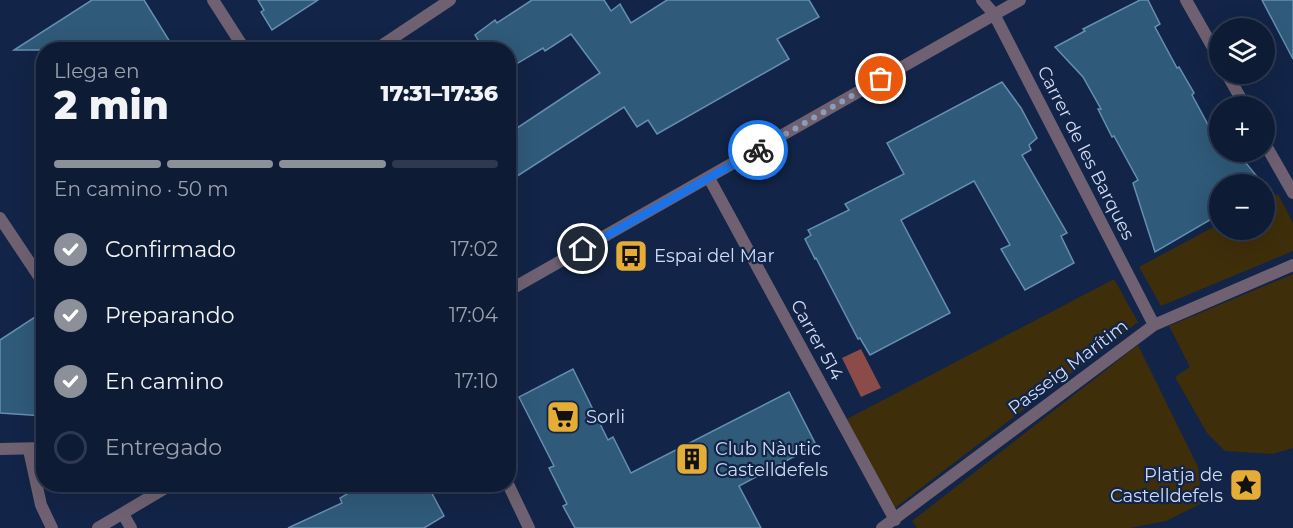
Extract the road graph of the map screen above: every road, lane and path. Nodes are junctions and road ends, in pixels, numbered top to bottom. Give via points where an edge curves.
1 (213, 0) edge
2 (450, 0) edge
3 (982, 0) edge
4 (1020, 0) edge
5 (1186, 0) edge
6 (994, 14) junction
7 (1209, 41) edge
8 (240, 42) edge
9 (387, 42) edge
10 (1275, 161) edge
11 (709, 178) junction
12 (1293, 193) edge
13 (0, 218) edge
14 (1293, 265) edge
15 (36, 272) edge
16 (516, 287) edge
17 (1154, 325) junction
18 (0, 449) edge
19 (36, 449) edge
20 (29, 450) junction
21 (36, 482) edge
22 (38, 492) edge
23 (159, 492) edge
24 (512, 492) edge
25 (123, 514) junction
26 (895, 520) junction
27 (52, 528) edge
28 (98, 528) edge
29 (131, 528) edge
30 (529, 528) edge
31 (882, 528) edge

1 - 8 street
2 - 9 street
3 - 6 street, Carrer de les Barques
4 - 6 street
5 - 7 street
6 - 11 street
6 - 17 street, Carrer de les Barques
10 - 12 street
11 - 16 street
11 - 26 street, Carrer 514
13 - 15 street
14 - 17 street, Passeig Marítim
17 - 26 street, Passeig Marítim
18 - 20 street
19 - 20 street
20 - 21 street
22 - 27 street
23 - 25 street
24 - 30 street
25 - 28 street
25 - 29 street
26 - 31 street, Passeig Marítim

